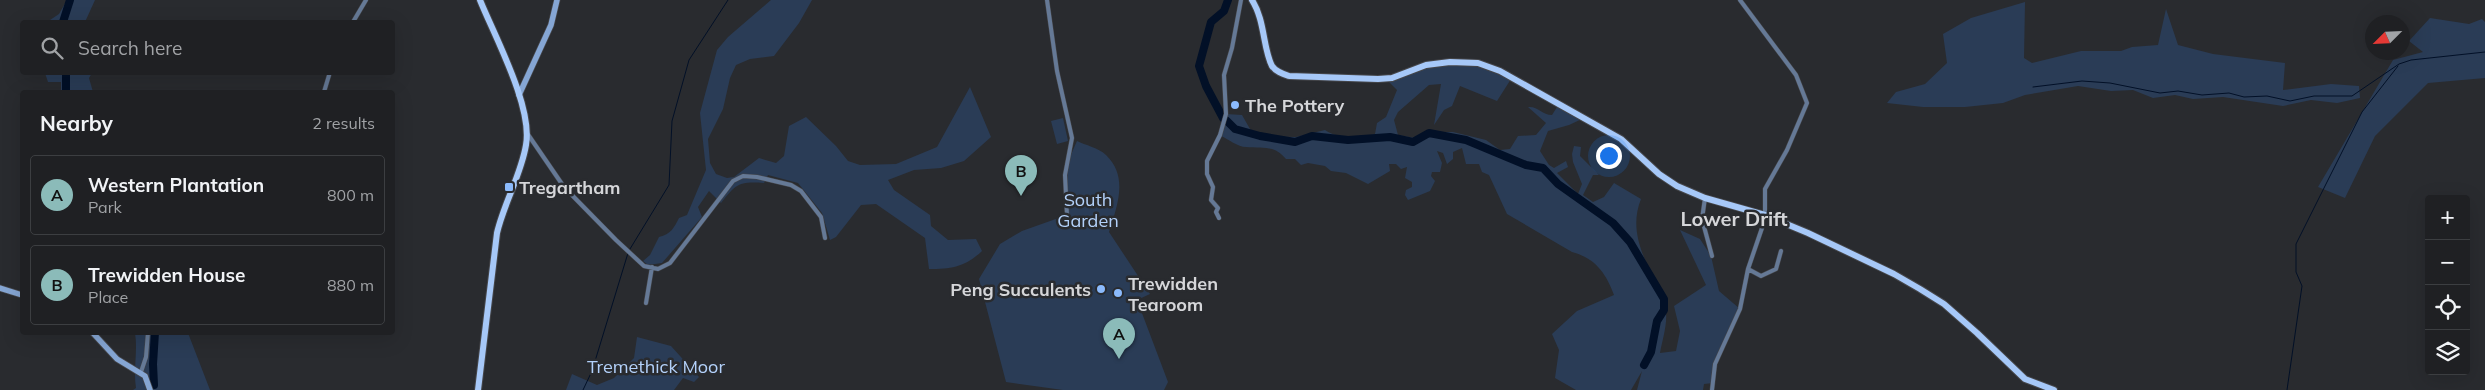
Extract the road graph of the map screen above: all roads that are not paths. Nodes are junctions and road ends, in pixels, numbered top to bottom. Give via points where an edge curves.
1 (366, 0) edge
2 (480, 0) edge
3 (556, 0) edge
4 (1048, 0) edge
5 (1241, 0) edge
6 (1252, 0) edge
7 (1740, 0) edge
8 (354, 20) edge
9 (329, 75) edge
10 (325, 90) edge
11 (519, 95) junction
12 (527, 133) junction
13 (1705, 198) junction
14 (1067, 215) dead end
15 (1765, 215) junction
16 (1219, 218) dead end
17 (825, 238) dead end
18 (1781, 251) dead end
19 (1712, 256) dead end
20 (652, 267) junction
21 (1748, 269) junction
22 (0, 288) edge
23 (20, 294) edge
24 (646, 303) dead end
25 (95, 335) edge
26 (148, 335) edge
27 (141, 372) junction
28 (150, 390) edge
29 (478, 390) edge
30 (1712, 390) edge
31 (2054, 390) edge

1 - 8 street
2 - 11 main road
3 - 11 street via 552,25
4 - 14 street via 1057,71 1072,138 1064,175
5 - 16 street via 1224,75 1226,114 1207,162 1207,174 1213,186 1211,200 1218,208
6 - 13 main road via 1264,29 1272,66 1278,72 1289,76 1378,79 1392,78 1426,65 1478,63 1500,71 1607,129 1634,149 1659,174
7 - 15 street via 1796,74 1807,99 1787,150 1766,189
9 - 10 street
11 - 12 main road
12 - 20 street via 564,187 591,217 644,266
12 - 29 main road via 524,156 502,211 497,233
13 - 15 main road
13 - 19 street via 1702,219
15 - 21 street
15 - 31 main road via 1861,258 1920,289 1944,304 2026,379
17 - 20 street via 821,217 804,194 790,185 743,176 733,181 670,263 658,269
18 - 21 street via 1776,269 1761,276
20 - 24 street
21 - 30 street via 1740,310 1715,364
22 - 23 street
25 - 27 street via 117,359
26 - 27 street
27 - 28 street

